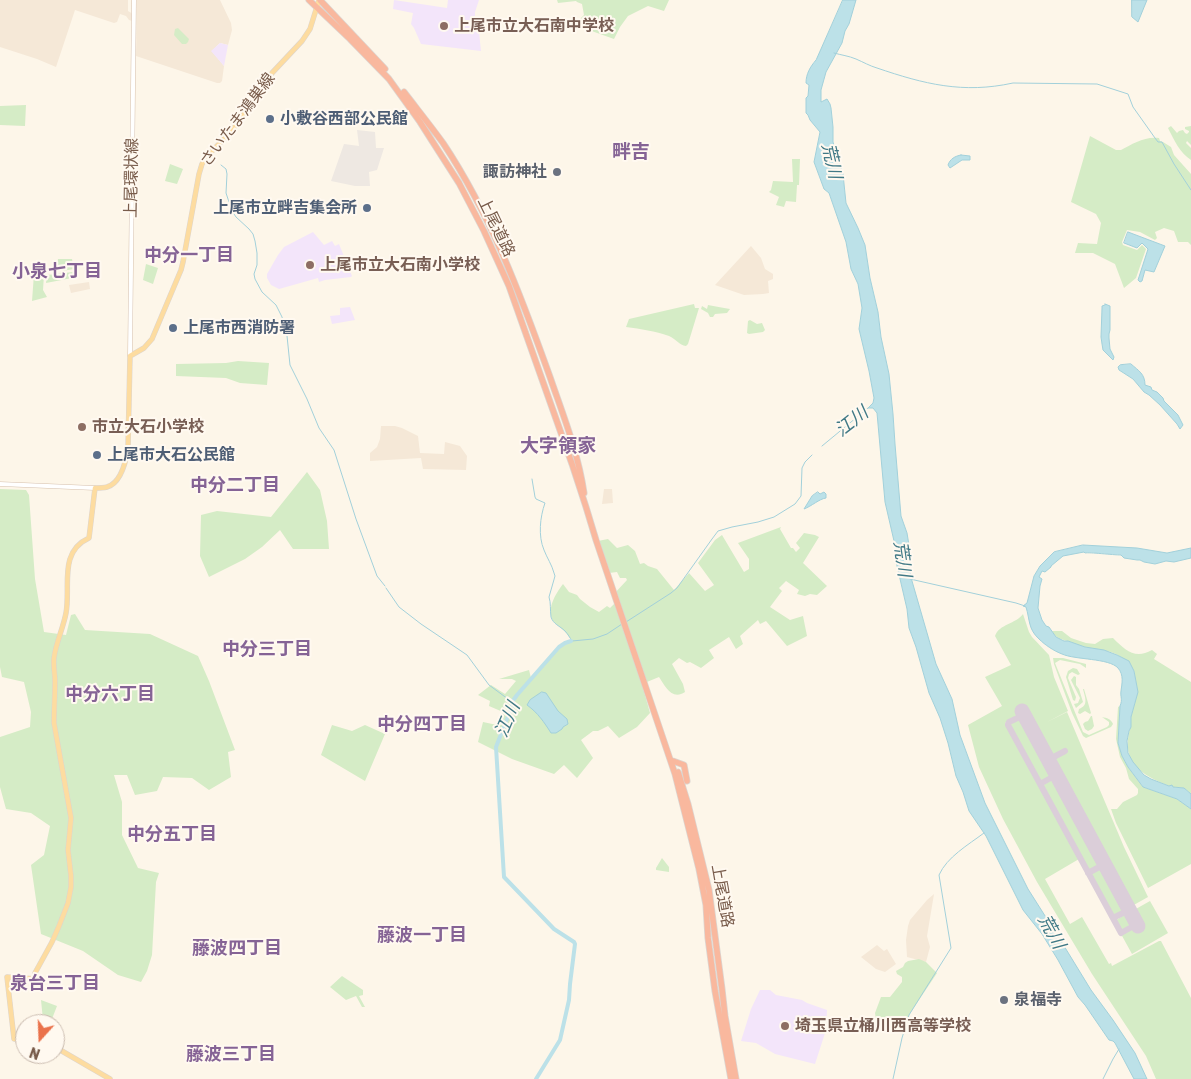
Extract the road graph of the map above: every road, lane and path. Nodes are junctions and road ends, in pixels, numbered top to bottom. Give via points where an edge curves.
1 (134, 0) edge
2 (309, 0) edge
3 (319, 0) edge
4 (317, 8) junction
5 (130, 356) junction
6 (0, 484) edge
7 (95, 488) junction
8 (586, 507) junction
9 (658, 724) junction
10 (673, 761) junction
11 (687, 781) dead end
12 (15, 1039) edge
13 (65, 1053) edge
14 (110, 1079) edge
15 (730, 1079) edge
16 (736, 1079) edge

1 - 5 main road, 上尾環状線
2 - 4 highway, 上尾道路
3 - 4 main road, さいたま鴻巣線
3 - 8 highway, 上尾道路 via 416,107 444,145 481,209 516,285 558,400 578,461
4 - 5 main road, さいたま鴻巣線 via 302,41 272,73 230,134 205,159 199,174 181,270 152,339
4 - 8 highway, 上尾道路 via 389,79 459,184 509,286
5 - 7 main road via 127,458 113,484
6 - 7 main road
7 - 12 main road via 90,538 76,547 68,565 66,613 54,659 54,724 71,818 68,850 71,887 56,934 35,973 37,980 7,977
8 - 9 highway, 上尾道路
9 - 10 highway, 上尾道路
9 - 15 highway, 上尾道路 via 675,774 702,882
10 - 11 highway via 684,765
10 - 16 highway, 上尾道路 via 688,804 708,883
13 - 14 main road

